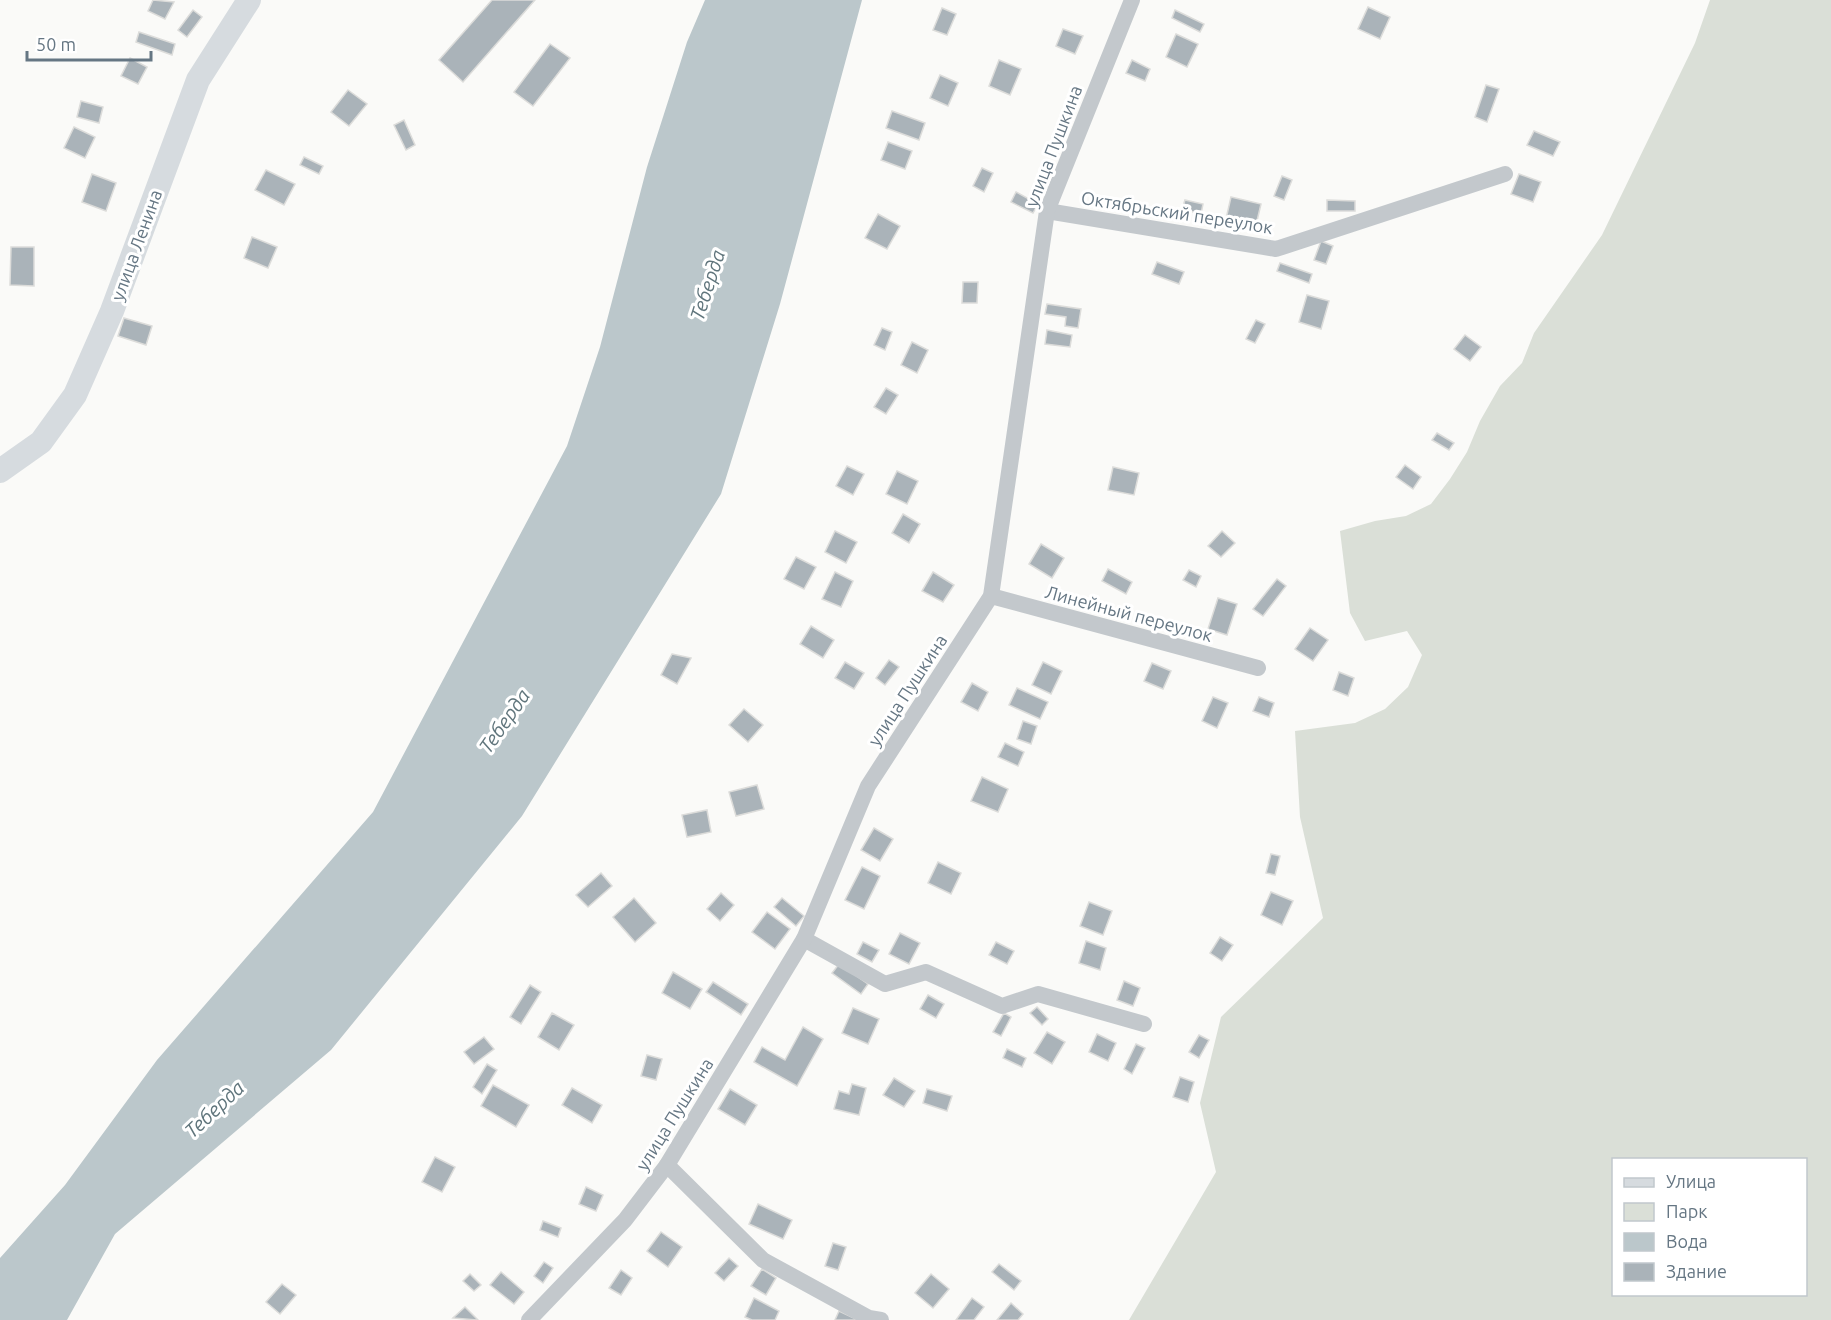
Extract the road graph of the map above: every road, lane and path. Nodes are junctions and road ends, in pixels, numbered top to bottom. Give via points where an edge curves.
1 (249, 0) edge
2 (1132, 0) edge
3 (1505, 174) dead end
4 (1047, 211) junction
5 (0, 471) edge
6 (991, 596) junction
7 (1258, 668) dead end
8 (804, 939) junction
9 (1144, 1024) dead end
10 (667, 1165) junction
11 (529, 1320) edge
12 (881, 1320) edge

1 - 5 main road, улица Ленина via 198,80 112,311 75,395 41,442
2 - 4 street, улица Пушкина
3 - 4 street, Октябрьский переулок via 1276,249
4 - 6 street, улица Пушкина
6 - 7 street, Линейный переулок
6 - 8 street, улица Пушкина via 868,786
8 - 9 street via 885,984 926,972 1002,1006 1038,994
8 - 10 street, улица Пушкина
10 - 11 street, улица Пушкина via 626,1221
10 - 12 street via 763,1260 869,1318

